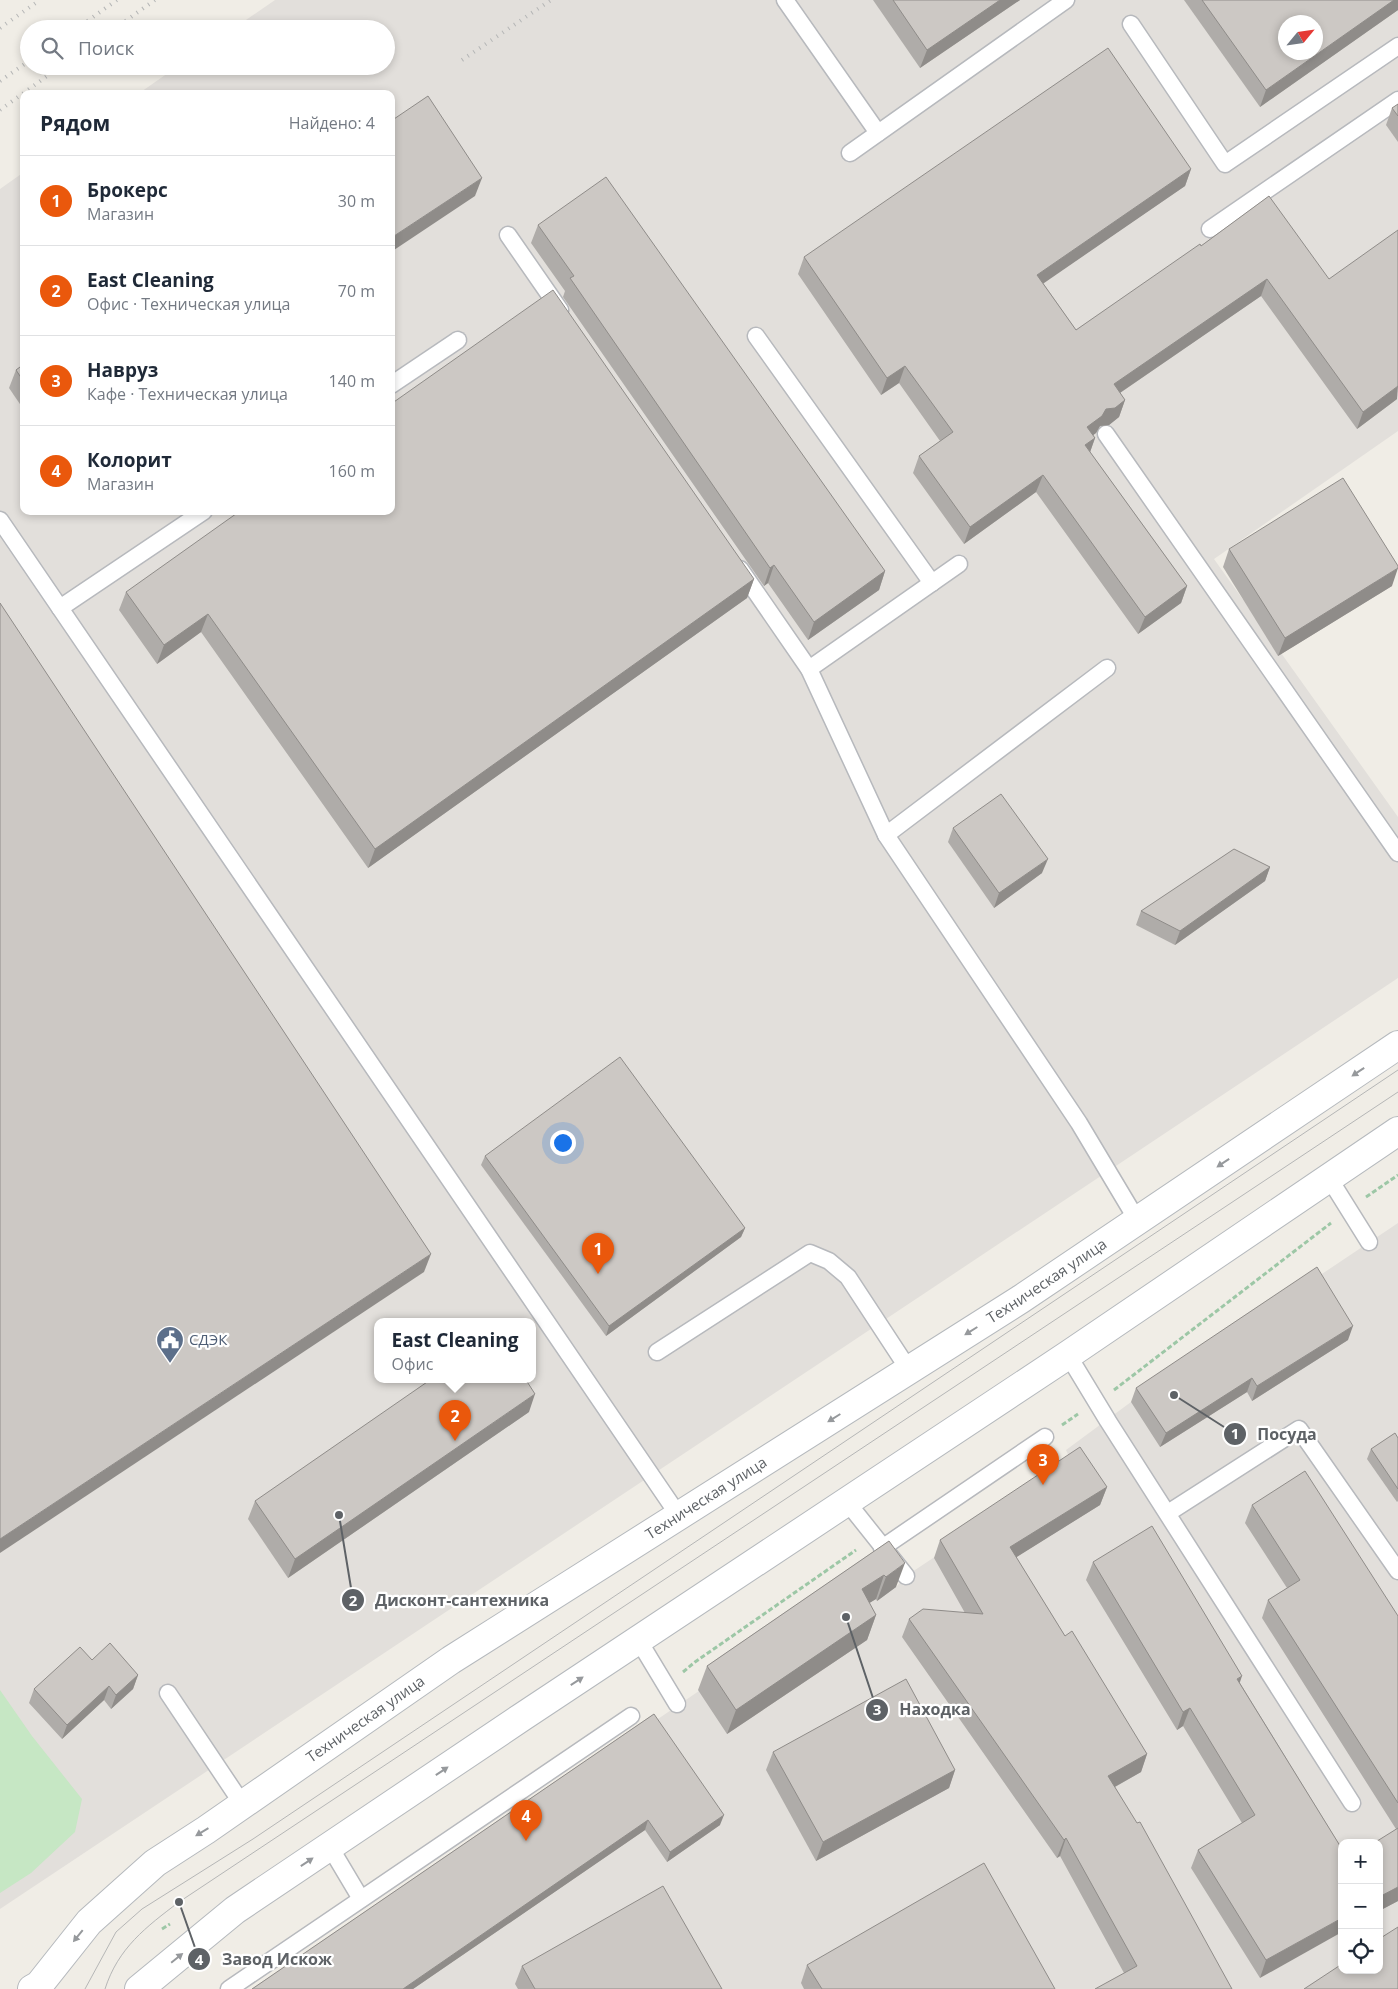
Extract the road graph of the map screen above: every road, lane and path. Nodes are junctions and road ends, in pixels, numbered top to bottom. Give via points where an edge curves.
1 (785, 0) edge
2 (1066, 0) edge
3 (1132, 24) dead end
4 (1398, 46) edge
5 (1398, 100) edge
6 (878, 134) junction
7 (850, 153) dead end
8 (1210, 229) dead end
9 (508, 234) dead end
10 (570, 325) edge
11 (756, 336) dead end
12 (458, 340) dead end
13 (395, 381) edge
14 (1106, 434) edge
15 (198, 515) edge
16 (0, 520) edge
17 (730, 554) edge
18 (958, 564) dead end
19 (932, 583) junction
20 (60, 608) junction
21 (1107, 668) dead end
22 (809, 669) junction
23 (886, 835) junction
24 (1398, 853) edge
25 (1398, 1045) edge
26 (1398, 1131) edge
27 (1329, 1178) junction
28 (1137, 1220) junction
29 (1369, 1242) dead end
30 (657, 1352) dead end
31 (1068, 1355) junction
32 (910, 1370) junction
33 (1045, 1437) dead end
34 (847, 1502) junction
35 (1168, 1513) junction
36 (679, 1516) junction
37 (882, 1548) junction
38 (1398, 1571) edge
39 (906, 1576) dead end
40 (639, 1641) junction
41 (168, 1692) dead end
42 (677, 1704) dead end
43 (632, 1716) dead end
44 (1352, 1804) dead end
45 (243, 1805) junction
46 (330, 1847) junction
47 (361, 1899) junction
48 (39, 1988) edge
49 (139, 1989) edge
50 (229, 1989) edge

1 - 6 lane
2 - 6 lane
3 - 4 lane via 1225,164
5 - 8 lane
6 - 7 lane
9 - 10 lane
11 - 19 lane
12 - 13 lane
14 - 24 lane
15 - 20 lane
16 - 20 lane
17 - 22 lane
18 - 19 lane
19 - 22 lane
20 - 36 lane
21 - 23 lane
22 - 23 lane
23 - 28 lane via 1079,1123
25 -> 28 main road, Техническая улица
26 - 27 main road
27 - 29 lane
27 - 31 main road
28 -> 32 main road, Техническая улица
30 - 32 lane via 810,1253 829,1261 848,1277
31 - 34 main road
31 - 35 lane
32 -> 36 main road, Техническая улица
33 - 37 lane
34 - 37 lane
34 - 40 main road
35 - 38 lane via 1299,1429
35 - 44 lane
36 - 45 main road, Техническая улица via 451,1660
37 - 39 lane
40 - 42 lane
46 -> 40 main road
41 - 45 lane
43 - 47 lane
45 -> 48 main road, Техническая улица via 155,1863 89,1922
46 - 47 lane
49 -> 46 main road via 235,1910
47 - 50 lane

